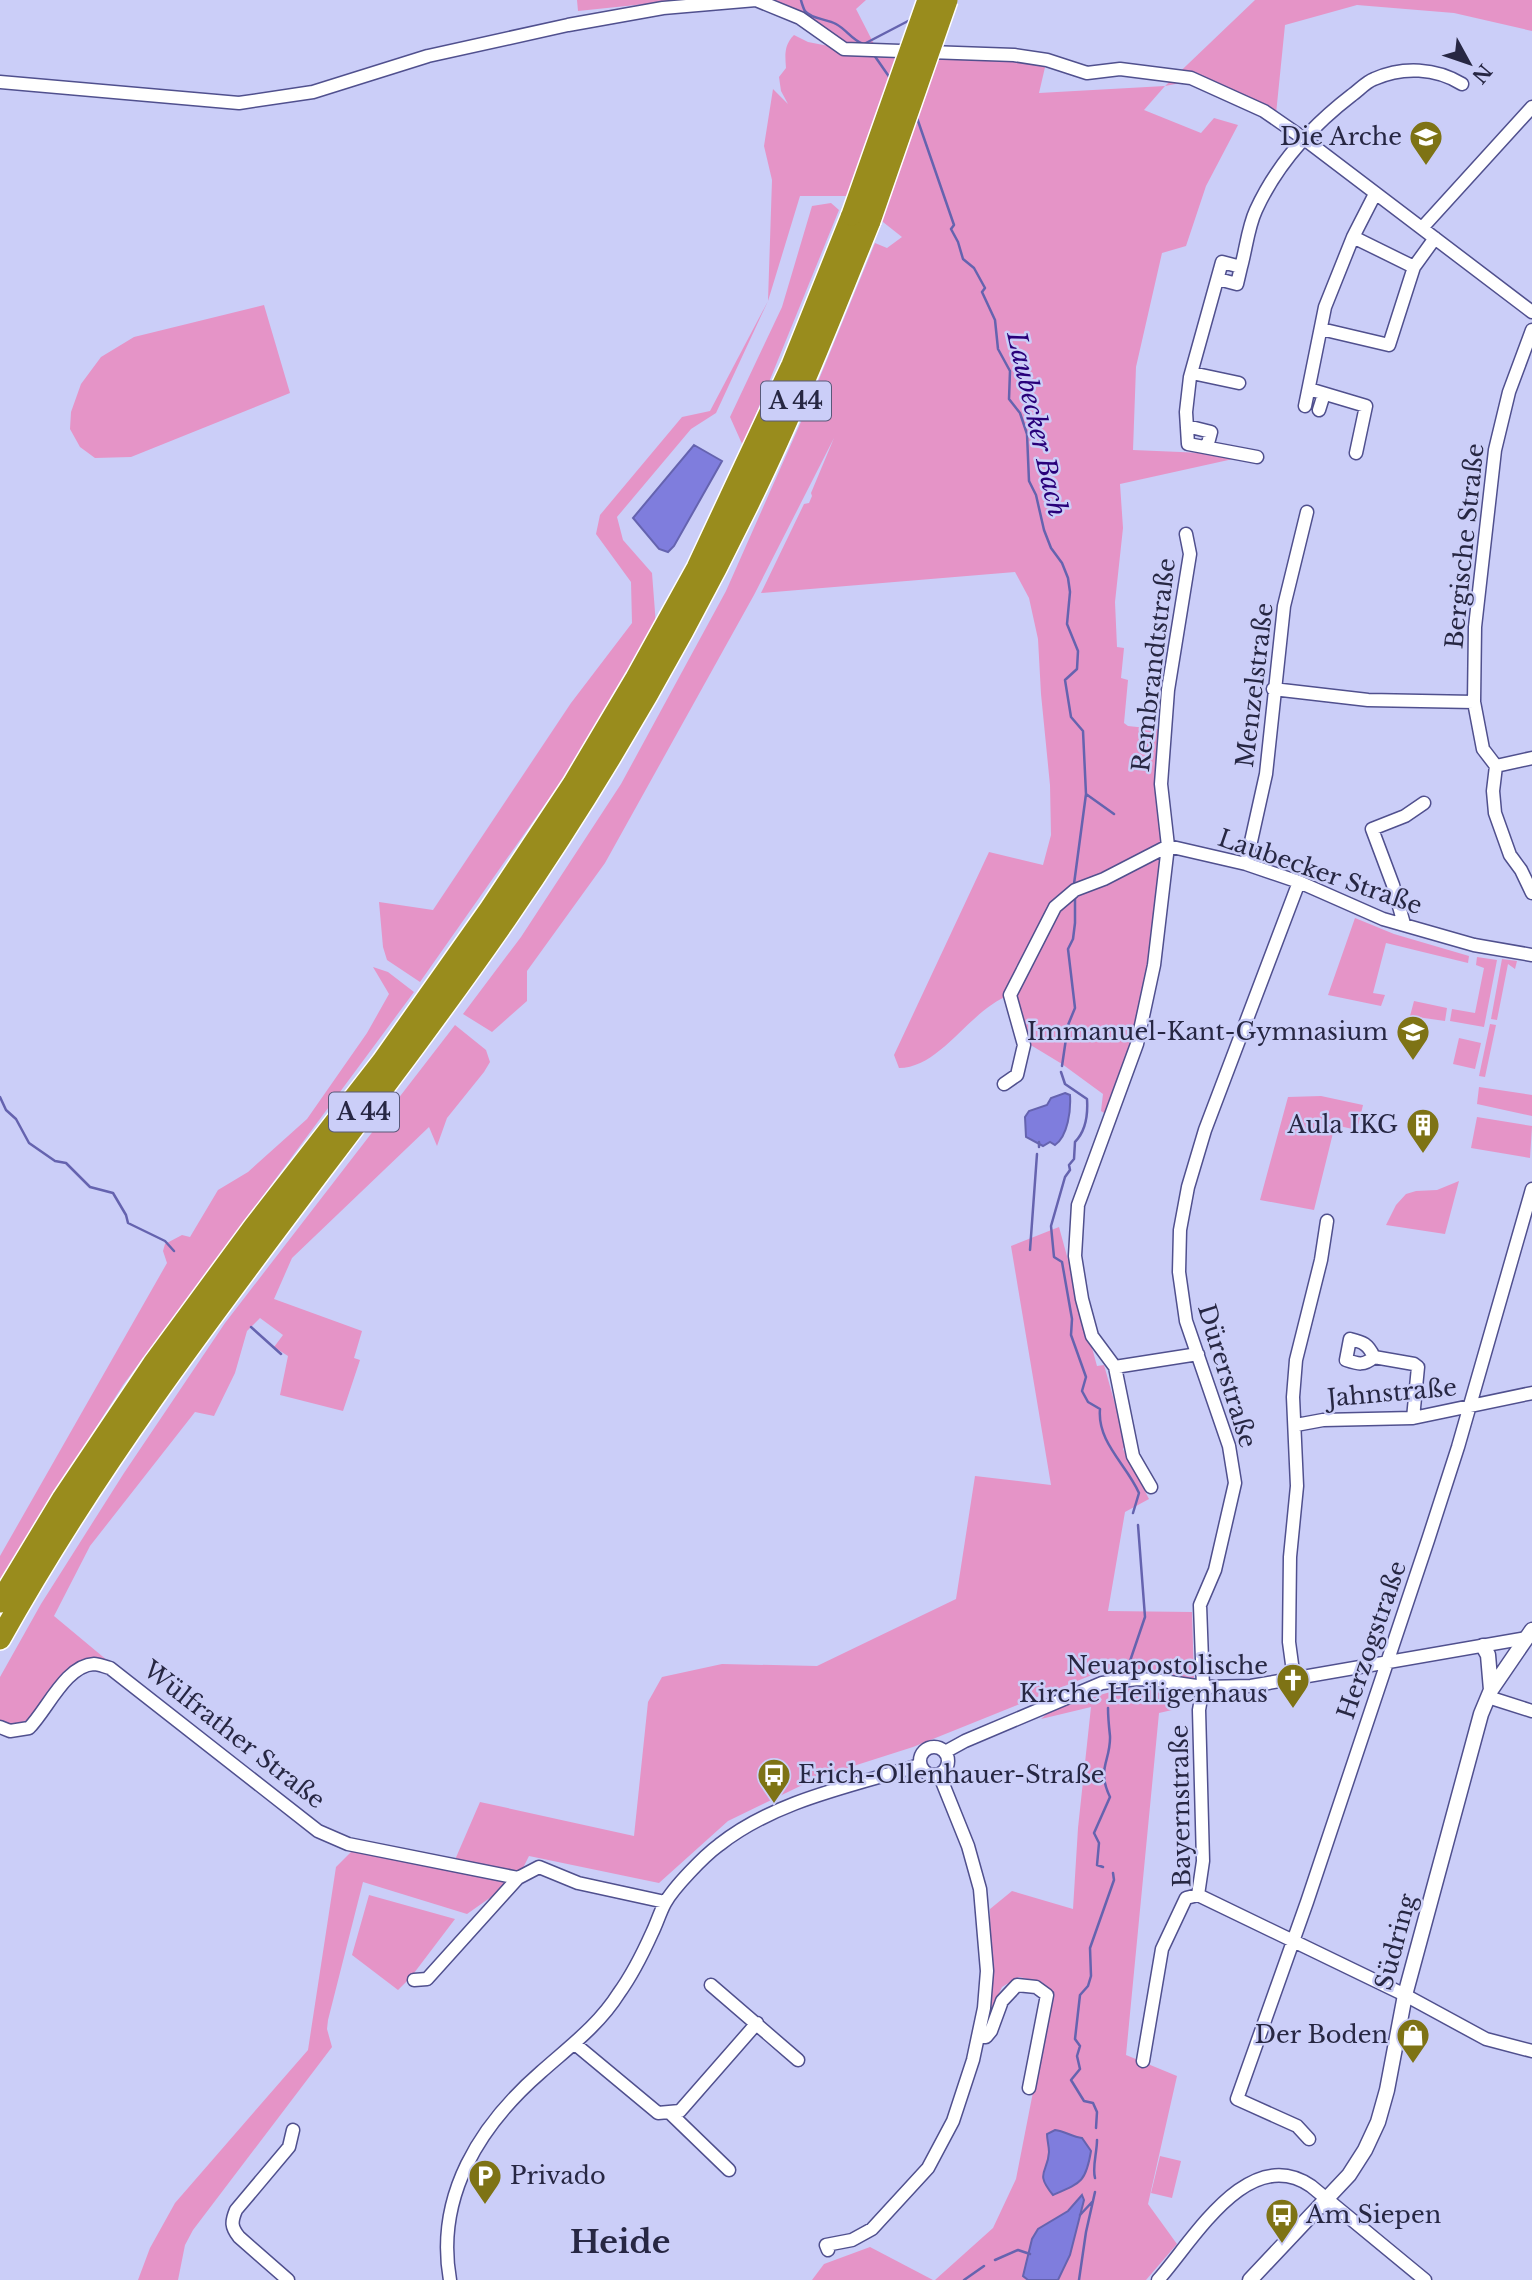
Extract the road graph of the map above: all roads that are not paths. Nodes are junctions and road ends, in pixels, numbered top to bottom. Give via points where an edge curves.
1 (928, 0) edge
2 (947, 0) edge
3 (0, 82) edge
4 (1462, 84) dead end
5 (1532, 107) edge
6 (1303, 138) junction
7 (1375, 194) junction
8 (861, 218) junction
9 (1422, 228) junction
10 (1353, 237) junction
11 (1435, 238) junction
12 (1414, 267) junction
13 (1532, 312) edge
14 (1321, 329) junction
15 (1532, 330) edge
16 (1192, 373) junction
17 (1239, 383) dead end
18 (1309, 389) junction
19 (1324, 394) junction
20 (1305, 406) dead end
21 (1319, 410) dead end
22 (1356, 453) dead end
23 (1257, 457) dead end
24 (1307, 512) dead end
25 (1186, 534) dead end
26 (1273, 689) junction
27 (1474, 702) junction
28 (1532, 758) edge
29 (1496, 766) junction
30 (1424, 803) dead end
31 (1168, 846) junction
32 (1246, 864) junction
33 (1299, 882) junction
34 (1532, 892) edge
35 (1404, 924) junction
36 (1532, 955) edge
37 (1004, 1084) dead end
38 (1532, 1189) edge
39 (1327, 1221) dead end
40 (1198, 1354) junction
41 (1374, 1357) dead end
42 (1115, 1367) junction
43 (1532, 1393) edge
44 (1469, 1408) junction
45 (1413, 1418) junction
46 (1296, 1425) junction
47 (1151, 1486) dead end
48 (0, 1602) edge
49 (1530, 1636) edge
50 (0, 1639) edge
51 (1483, 1646) junction
52 (1386, 1662) junction
53 (1294, 1679) junction
54 (1203, 1687) junction
55 (1489, 1693) junction
56 (1532, 1711) edge
57 (0, 1727) edge
58 (945, 1752) junction
59 (920, 1765) junction
60 (939, 1774) junction
61 (518, 1878) junction
62 (1198, 1895) junction
63 (665, 1902) junction
64 (1292, 1940) junction
65 (421, 1979) dead end
66 (711, 1984) dead end
67 (1405, 1995) junction
68 (757, 2023) junction
69 (979, 2037) junction
70 (575, 2044) junction
71 (1532, 2051) edge
72 (798, 2060) dead end
73 (1143, 2061) dead end
74 (1029, 2088) dead end
75 (670, 2113) junction
76 (293, 2130) dead end
77 (1308, 2139) dead end
78 (729, 2170) dead end
79 (1328, 2199) junction
80 (828, 2249) dead end
81 (288, 2280) edge
82 (450, 2280) edge
83 (1158, 2280) edge
84 (1250, 2280) edge
85 (1425, 2280) edge

1 - 8 highway, A 44, bridge
2 - 8 highway, A 44, bridge
3 - 6 street via 239,103 313,92 428,56 568,25 663,8 756,0 800,18 844,49 1014,55 1087,73 1120,69 1191,78 1264,111
4 - 6 street via 1426,71 1400,71 1373,79
5 - 9 street
6 - 7 street
6 - 16 street via 1255,211 1237,284 1218,279
7 - 9 street
7 - 10 street
8 - 48 highway, A 44 via 697,568 573,784 382,1062 153,1364
8 - 50 highway, A 44 via 809,372 760,481 707,587 589,794 440,1011 166,1378 80,1505
9 - 11 street
10 - 12 street
10 - 14 street
11 - 12 street
11 - 13 street
12 - 14 street via 1389,345
14 - 18 street
15 - 27 street, Bergische Straße via 1509,392 1495,450 1475,627
16 - 17 street
16 - 23 street via 1187,426 1210,432 1207,447
18 - 19 street
18 - 20 street
19 - 21 street
19 - 22 street via 1366,406
24 - 26 street, Menzelstraße via 1284,606
25 - 31 street, Rembrandtstraße via 1190,554 1168,690 1161,784
26 - 27 street via 1368,700
26 - 32 street, Menzelstraße via 1266,774
27 - 29 street, Bergische Straße via 1483,749
28 - 29 street
29 - 34 street via 1495,813 1510,856
30 - 35 street via 1372,829
31 - 32 street, Laubecker Straße
31 - 37 street via 1075,890 1055,906 1010,995 1024,1045 1017,1075
31 - 42 street, Rembrandtstraße via 1154,965 1137,1044 1078,1205 1075,1256 1082,1299 1092,1336
32 - 33 street, Laubecker Straße
33 - 35 street, Laubecker Straße
33 - 40 street, Dürerstraße via 1205,1130 1188,1187 1179,1272 1186,1321
35 - 36 street, Laubecker Straße via 1474,946
38 - 44 street, Herzogstraße
39 - 46 street via 1296,1360
40 - 42 street
40 - 54 street, Dürerstraße via 1229,1446 1235,1483 1215,1570 1200,1605
41 - 45 street via 1418,1367
42 - 47 street via 1133,1457
43 - 44 street, Jahnstraße
44 - 45 street, Jahnstraße
44 - 52 street, Herzogstraße
45 - 46 street, Jahnstraße
46 - 53 street via 1289,1642
49 - 51 street
49 - 55 street, Südring
51 - 52 street
51 - 55 street via 1490,1662
52 - 53 street
52 - 64 street, Herzogstraße
53 - 54 street
54 - 58 street via 1156,1679 1102,1683
54 - 62 street, Bayernstraße via 1199,1710 1203,1861
55 - 56 street
55 - 67 street, Südring
57 - 61 street, Wülfrather Straße via 10,1731 29,1728 81,1667 110,1668 318,1831 348,1844
58 - 59 street via 940,1747 927,1748
58 - 60 street via 948,1765
59 - 60 street via 927,1774
59 - 63 street via 794,1803 737,1832 717,1846
60 - 69 street via 981,1889 987,1971
61 - 63 street, Wülfrather Straße via 539,1867 579,1882
61 - 65 street
62 - 64 street, Bayernstraße
62 - 73 street via 1186,1898 1162,1949
63 - 70 street via 620,1993
64 - 67 street, Bayernstraße
64 - 77 street, Herzogstraße via 1237,2099 1297,2126
66 - 68 street
67 - 71 street, Bayernstraße via 1486,2039
67 - 79 street, Südring via 1378,2122 1349,2175
68 - 72 street
68 - 75 street via 680,2111
69 - 74 street via 991,2031 1002,2001 1017,1985 1036,1987 1047,1995
69 - 80 street via 953,2121 928,2168 872,2229 852,2240 826,2245
70 - 75 street via 658,2113
70 - 82 street via 513,2098 465,2165 448,2222
75 - 78 street
76 - 81 street via 289,2147 231,2221 239,2237
79 - 83 street via 1295,2176 1257,2179 1228,2198
79 - 84 street, Südring
79 - 85 street

